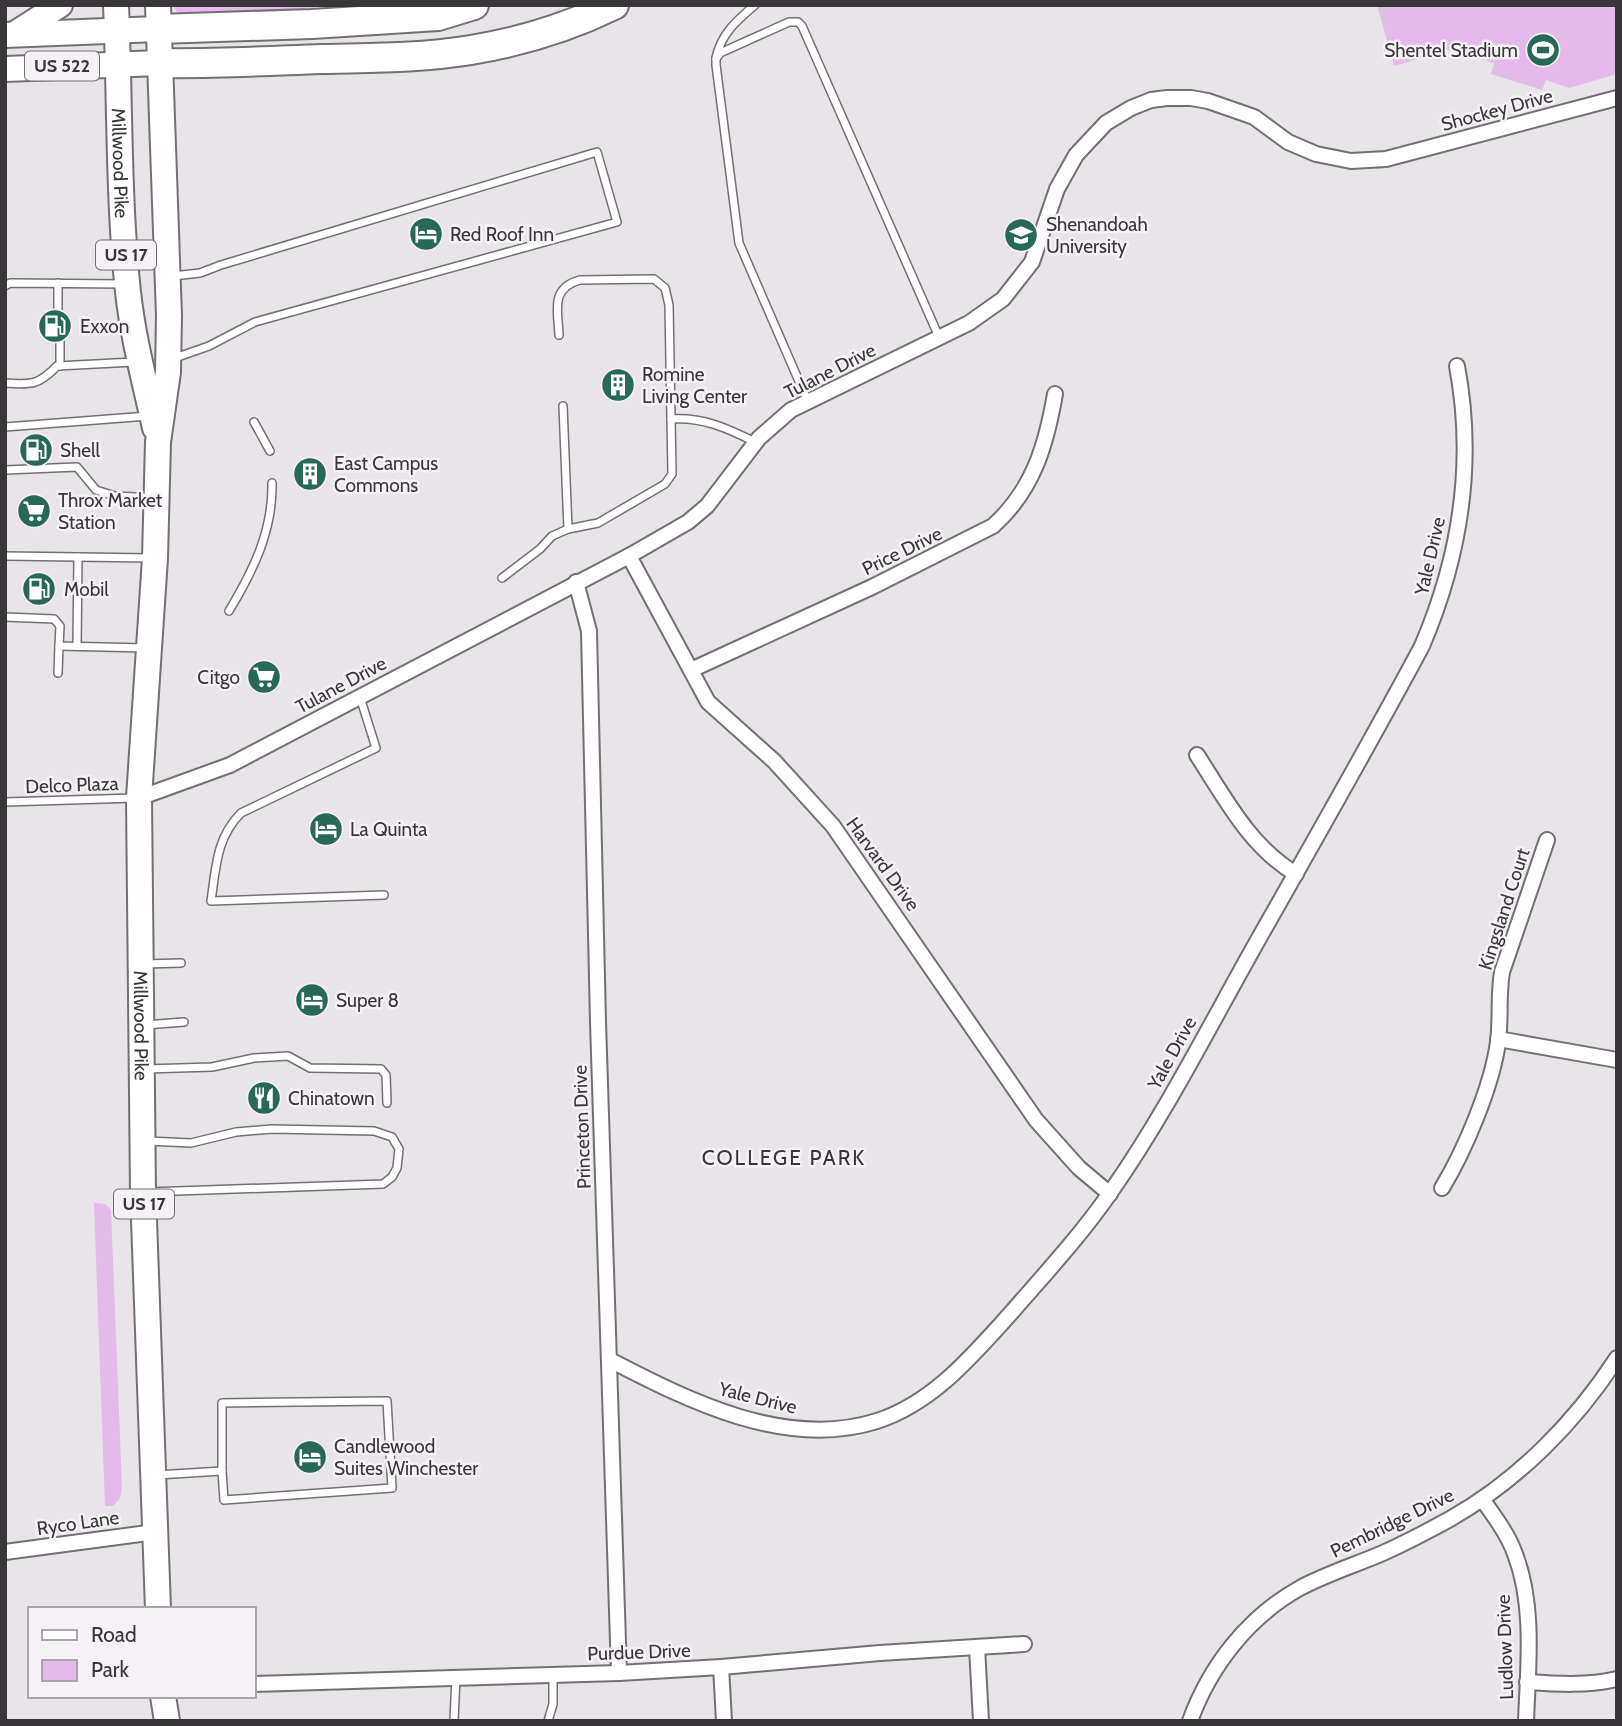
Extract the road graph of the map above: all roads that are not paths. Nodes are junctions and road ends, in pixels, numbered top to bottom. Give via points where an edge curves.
1 (60, 5) edge
2 (116, 5) edge
3 (337, 5) edge
4 (474, 5) edge
5 (614, 5) edge
6 (755, 5) edge
7 (158, 17) edge
8 (369, 21) junction
9 (117, 30) junction
10 (9, 35) edge
11 (716, 59) junction
12 (160, 63) junction
13 (118, 64) junction
14 (5, 69) edge
15 (1617, 98) edge
16 (1386, 159) joint
17 (167, 276) junction
18 (58, 283) junction
19 (128, 284) junction
20 (5, 286) edge
21 (58, 309) dead end
22 (559, 335) dead end
23 (939, 337) junction
24 (60, 342) dead end
25 (168, 360) junction
26 (140, 362) junction
27 (60, 366) junction
28 (1457, 366) dead end
29 (5, 383) edge
30 (1055, 394) dead end
31 (808, 401) junction
32 (563, 406) dead end
33 (152, 415) junction
34 (671, 419) junction
35 (254, 422) dead end
36 (5, 427) edge
37 (158, 442) junction
38 (756, 442) junction
39 (271, 451) dead end
40 (5, 470) edge
41 (272, 483) dead end
42 (157, 498) junction
43 (568, 528) junction
44 (5, 556) edge
45 (629, 556) junction
46 (78, 557) junction
47 (155, 558) junction
48 (502, 578) dead end
49 (576, 582) junction
50 (229, 611) dead end
51 (5, 617) edge
52 (59, 646) junction
53 (76, 646) junction
54 (149, 648) junction
55 (691, 670) junction
56 (58, 673) dead end
57 (360, 697) junction
58 (1196, 755) dead end
59 (139, 798) junction
60 (5, 802) edge
61 (1547, 840) dead end
62 (1296, 874) junction
63 (384, 895) dead end
64 (181, 963) dead end
65 (140, 964) junction
66 (184, 1022) dead end
67 (141, 1025) junction
68 (1498, 1039) junction
69 (1617, 1060) edge
70 (141, 1069) junction
71 (387, 1103) dead end
72 (143, 1141) junction
73 (1442, 1188) dead end
74 (143, 1192) junction
75 (1110, 1194) junction
76 (1617, 1358) edge
77 (610, 1360) junction
78 (222, 1471) junction
79 (153, 1475) junction
80 (1482, 1499) junction
81 (155, 1532) junction
82 (5, 1552) edge
83 (158, 1607) edge
84 (1024, 1644) dead end
85 (977, 1647) junction
86 (721, 1667) junction
87 (619, 1673) junction
88 (553, 1674) junction
89 (456, 1677) junction
90 (1617, 1679) edge
91 (1527, 1682) junction
92 (256, 1684) edge
93 (162, 1698) edge
94 (162, 1698) edge
95 (158, 1721) edge
96 (167, 1721) edge
97 (454, 1721) edge
98 (548, 1721) edge
99 (724, 1721) edge
100 (981, 1721) edge
101 (1190, 1721) edge
102 (1526, 1721) edge

1 - 10 highway, US 522
2 - 9 highway, Millwood Pike / US 17
3 - 8 highway
4 - 8 highway via 438,16
5 - 12 highway via 534,36 468,51
6 - 11 lane via 725,34
7 - 8 highway
7 - 9 highway
7 - 12 highway, Millwood Pike / US 17
9 - 10 highway, US 522
9 - 13 highway, Millwood Pike / US 17
11 - 23 lane via 720,53 784,24 795,21 802,26
11 - 31 lane via 741,250
12 - 13 highway, US 522
12 - 17 highway, Millwood Pike / US 17
13 - 14 highway, US 522
13 - 19 highway, Millwood Pike / US 17
15 - 16 street, Shockey Drive
16 - 23 street, Tulane Drive via 1351,162 1316,154 1289,142 1254,117 1208,101 1151,100 1106,123 1076,155 1057,189 1032,262 1003,299
17 - 25 highway, Millwood Pike / US 17
17 - 25 lane via 200,273 597,152 617,222 255,322 209,346
18 - 19 lane
18 - 20 lane
18 - 21 lane
19 - 26 highway, Millwood Pike / US 17
22 - 34 lane via 558,297 570,283 654,279 665,288 669,305
23 - 31 street, Tulane Drive
24 - 27 lane
25 - 37 highway, Millwood Pike / US 17
26 - 27 lane
26 - 33 highway, Millwood Pike / US 17
27 - 29 lane via 29,385
28 - 62 street, Yale Drive via 1465,413 1464,480 1455,547 1438,608 1422,646
30 - 55 street, Price Drive via 1044,446 1023,493 992,526
31 - 38 street, Tulane Drive
32 - 43 lane
33 - 36 lane
33 - 37 highway, Millwood Pike / US 17
34 - 38 lane via 716,423
34 - 43 lane via 672,474 665,484 598,523
35 - 39 lane
37 - 42 highway, Millwood Pike / US 17
38 - 45 street, Tulane Drive via 707,506
40 - 42 lane via 77,467 96,490
41 - 50 lane via 272,506 261,547
42 - 47 highway, Millwood Pike / US 17
43 - 48 lane
44 - 46 lane
45 - 49 street, Tulane Drive
45 - 55 street, Harvard Drive
46 - 47 lane
46 - 53 lane
47 - 54 highway, Millwood Pike / US 17
49 - 57 street, Tulane Drive
49 - 77 street, Princeton Drive via 589,631
51 - 52 lane via 54,620 60,626
52 - 53 lane
52 - 56 lane
53 - 54 lane
54 - 59 highway, Millwood Pike / US 17
55 - 75 street, Harvard Drive via 708,702 774,761 833,826 1036,1119 1079,1168
57 - 59 street, Tulane Drive via 230,765
57 - 63 lane via 376,748 241,813 229,825 220,847 211,901
58 - 62 street via 1258,845
59 - 60 lane, Delco Plaza
59 - 65 highway, Millwood Pike / US 17
61 - 68 street, Kingsland Court via 1502,972
62 - 75 street, Yale Drive
64 - 65 lane
65 - 67 highway, Millwood Pike / US 17
66 - 67 lane
67 - 70 highway, Millwood Pike / US 17
68 - 69 street
68 - 73 street, Kingsland Court via 1481,1100
70 - 71 lane via 212,1068 288,1056 310,1068 382,1069
70 - 72 highway, Millwood Pike / US 17
72 - 74 highway, Millwood Pike / US 17
72 - 74 lane via 191,1143 272,1129 374,1131 392,1137 400,1149 397,1168 383,1184
74 - 79 highway, Millwood Pike / US 17
75 - 77 street, Yale Drive via 1041,1279 954,1373 926,1397 876,1421 817,1430 741,1417
76 - 80 street, Pembridge Drive via 1559,1432
77 - 87 street, Princeton Drive
78 - 78 lane via 224,1500 392,1488 387,1401 222,1403
78 - 79 lane
79 - 81 highway, Millwood Pike / US 17
80 - 91 street, Ludlow Drive via 1510,1543 1518,1565 1528,1625
80 - 101 street, Pembridge Drive via 1384,1552 1298,1589 1267,1610 1222,1659
81 - 82 street, Ryco Lane
81 - 83 highway, Millwood Pike / US 17
84 - 85 street, Purdue Drive
85 - 86 street, Purdue Drive
85 - 100 street
86 - 87 street, Purdue Drive
86 - 99 street
87 - 88 street, Purdue Drive
88 - 89 street, Purdue Drive
88 - 98 lane
89 - 92 street, Purdue Drive
89 - 97 lane
90 - 91 street
91 - 102 street, Ludlow Drive
93 - 95 highway
94 - 96 highway

